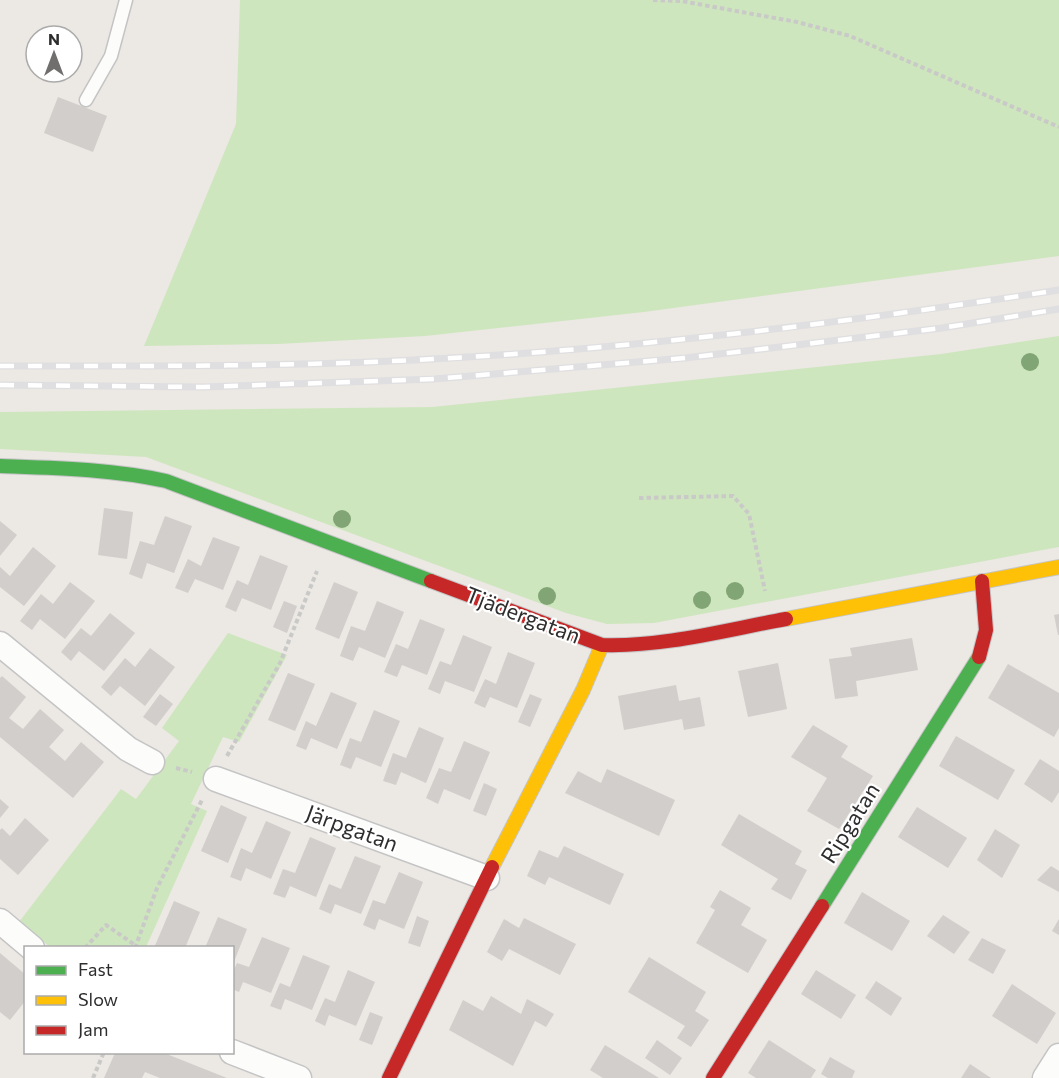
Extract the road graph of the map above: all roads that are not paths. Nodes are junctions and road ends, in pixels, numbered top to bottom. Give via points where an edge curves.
1 (126, 0) edge
2 (86, 100) dead end
3 (0, 466) edge
4 (1059, 567) edge
5 (982, 581) junction
6 (0, 644) edge
7 (602, 645) junction
8 (152, 762) road end
9 (216, 779) road end
10 (487, 878) junction
11 (0, 921) edge
12 (30, 946) edge
13 (234, 1053) edge
14 (1059, 1056) edge
15 (299, 1078) edge
16 (389, 1078) edge
17 (713, 1078) edge
18 (1045, 1078) edge

1 - 2 lane via 111,56
3 - 7 street, Tjädergatan via 93,469 166,481
4 - 5 street, Tjädergatan
5 - 7 street, Tjädergatan via 657,643
5 - 17 street, Ripgatan via 988,624 986,643 978,660
6 - 8 street via 128,749
7 - 10 street
9 - 10 street, Järpgatan
10 - 16 street
11 - 12 street
13 - 15 street
14 - 18 street

